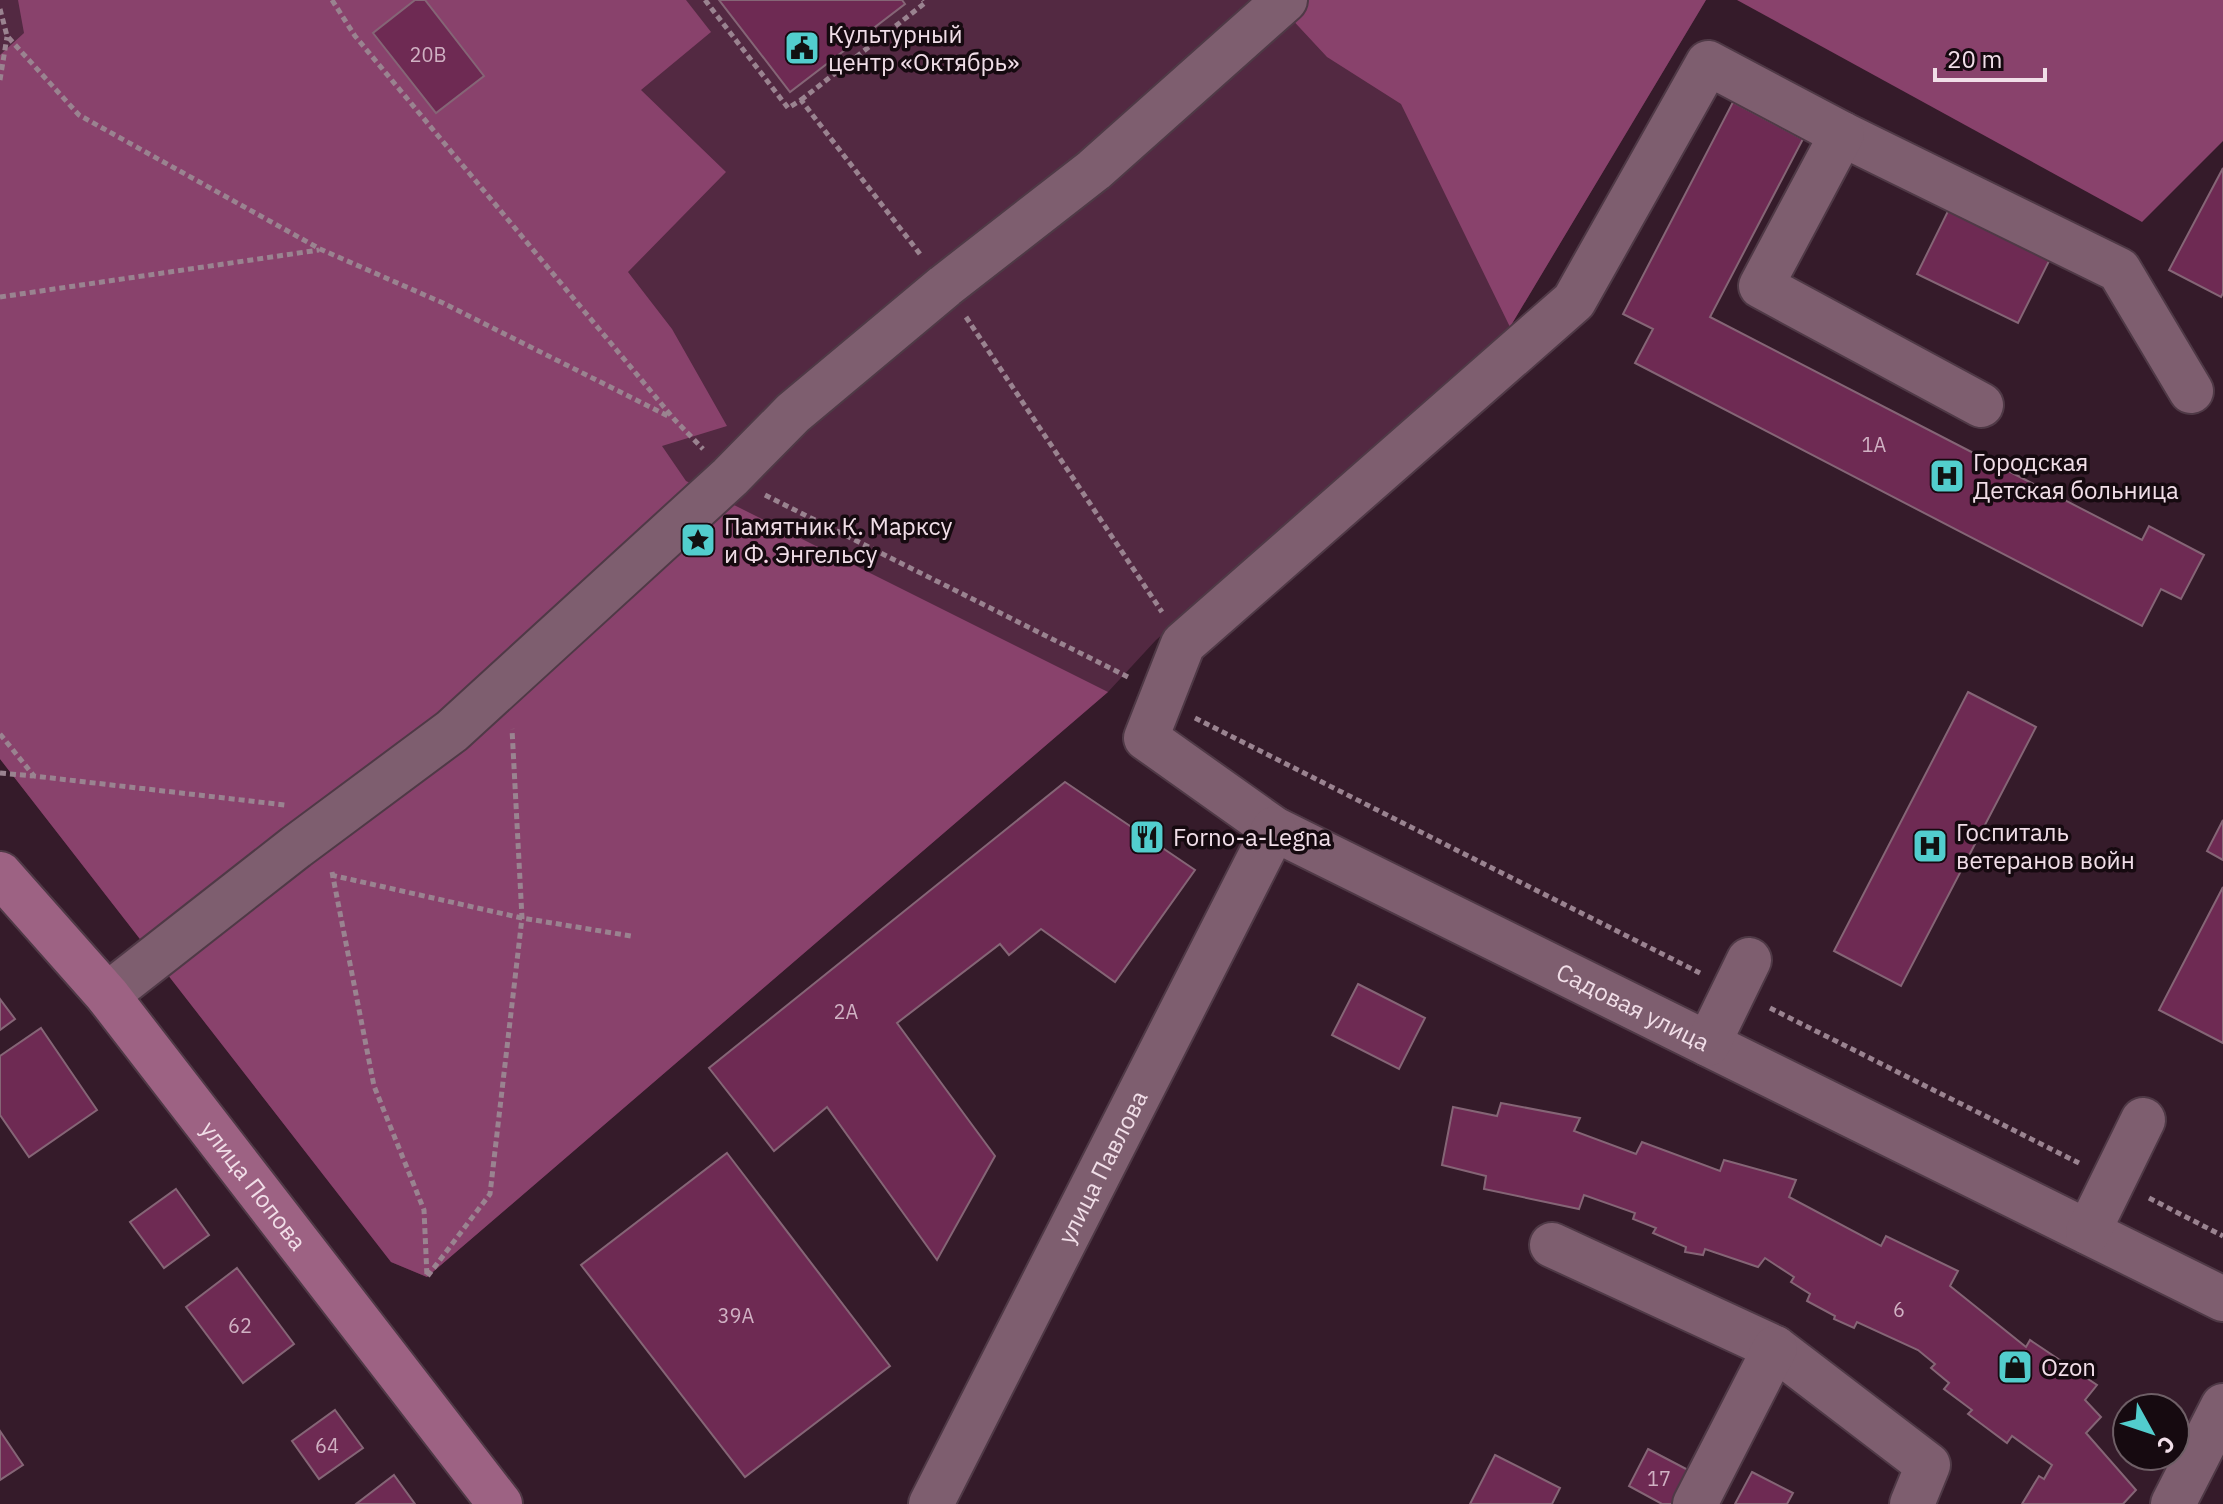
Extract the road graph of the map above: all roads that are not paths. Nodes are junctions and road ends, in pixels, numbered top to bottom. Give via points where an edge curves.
1 (1285, 0) edge
2 (1842, 134) junction
3 (2191, 391) dead end
4 (1981, 405) dead end
5 (1274, 829) junction
6 (0, 874) edge
7 (1749, 960) dead end
8 (107, 995) junction
9 (1708, 1044) junction
10 (2143, 1120) dead end
11 (2088, 1232) junction
12 (1552, 1245) dead end
13 (2223, 1299) edge
14 (1775, 1348) junction
15 (2223, 1406) edge
16 (2188, 1499) edge
17 (500, 1504) edge
18 (931, 1504) edge
19 (1695, 1504) edge
20 (1912, 1504) edge

1 - 8 street via 1094,170 793,413 452,731
2 - 3 street via 2119,270
2 - 4 street via 1761,286
2 - 5 street, Садовая улица via 1708,63 1574,301 1183,644 1146,738
5 - 9 street, Садовая улица
5 - 18 street, улица Павлова
6 - 8 main road, улица Попова
7 - 9 street
8 - 17 main road, улица Попова
9 - 11 street, Садовая улица
10 - 11 street
11 - 13 street, Садовая улица
12 - 14 street
14 - 19 street
14 - 20 street via 1928,1465
15 - 16 street

